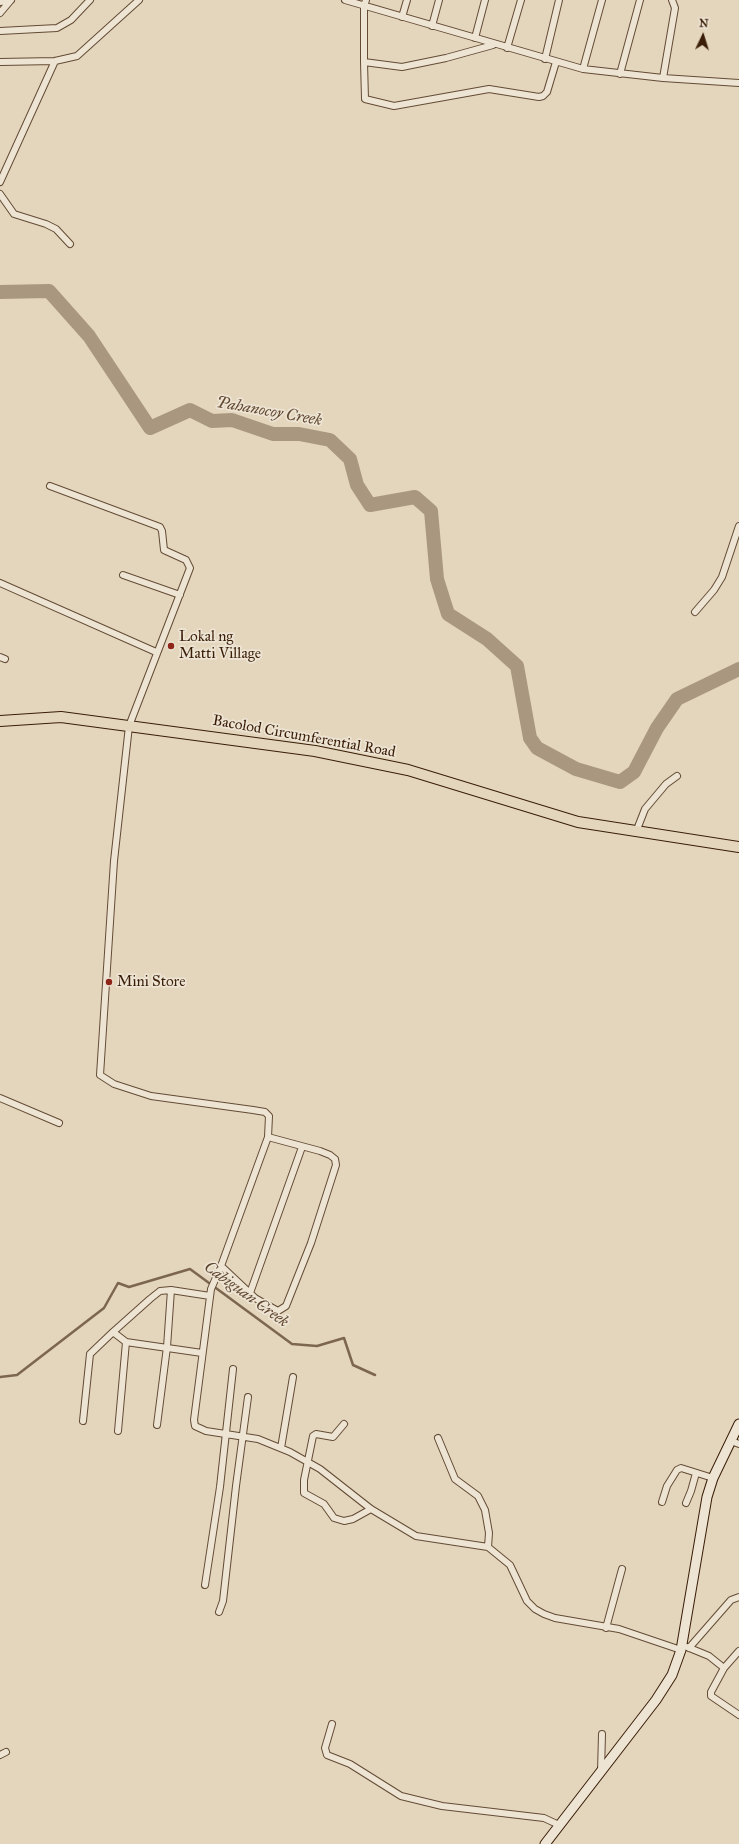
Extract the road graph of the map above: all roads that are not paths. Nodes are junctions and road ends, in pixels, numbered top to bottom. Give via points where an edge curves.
1 (11, 0) edge
2 (90, 0) edge
3 (138, 0) edge
4 (345, 0) edge
5 (407, 0) edge
6 (439, 0) edge
7 (485, 0) edge
8 (521, 0) edge
9 (559, 0) edge
10 (602, 0) edge
11 (640, 0) edge
12 (672, 0) edge
13 (0, 2) edge
14 (365, 3) edge
15 (0, 13) edge
16 (402, 17) junction
17 (432, 26) junction
18 (0, 31) edge
19 (475, 38) junction
20 (494, 44) junction
21 (507, 48) junction
22 (545, 59) junction
23 (55, 61) junction
24 (0, 62) edge
25 (364, 62) junction
26 (556, 62) junction
27 (583, 70) junction
28 (620, 74) junction
29 (663, 78) junction
30 (739, 84) edge
31 (0, 182) edge
32 (0, 194) edge
33 (70, 244) dead end
34 (50, 486) dead end
35 (739, 526) edge
36 (123, 575) dead end
37 (0, 583) edge
38 (180, 595) junction
39 (695, 612) dead end
40 (156, 652) junction
41 (0, 721) edge
42 (129, 726) junction
43 (676, 776) dead end
44 (636, 832) junction
45 (739, 847) edge
46 (0, 1098) edge
47 (59, 1123) dead end
48 (268, 1137) junction
49 (302, 1147) junction
50 (221, 1266) junction
51 (171, 1290) junction
52 (211, 1293) junction
53 (250, 1293) junction
54 (113, 1332) junction
55 (126, 1342) junction
56 (167, 1348) junction
57 (202, 1353) junction
58 (233, 1369) dead end
59 (293, 1377) dead end
60 (248, 1397) dead end
61 (83, 1421) dead end
62 (344, 1424) dead end
63 (739, 1424) edge
64 (157, 1425) dead end
65 (118, 1431) dead end
66 (226, 1434) junction
67 (244, 1437) junction
68 (438, 1438) dead end
69 (735, 1443) edge
70 (280, 1448) junction
71 (307, 1462) junction
72 (696, 1473) junction
73 (713, 1478) junction
74 (662, 1502) dead end
75 (686, 1503) dead end
76 (372, 1509) junction
77 (488, 1547) junction
78 (622, 1569) dead end
79 (205, 1586) dead end
80 (739, 1597) edge
81 (219, 1612) dead end
82 (606, 1628) junction
83 (684, 1648) junction
84 (739, 1651) edge
85 (724, 1668) junction
86 (739, 1715) edge
87 (332, 1724) dead end
88 (602, 1734) dead end
89 (601, 1772) junction
90 (559, 1826) junction
91 (545, 1844) edge

1 - 13 street
1 - 15 street
2 - 18 street via 71,20 57,28
3 - 23 street via 77,56
4 - 14 street
5 - 16 street
6 - 17 street
7 - 19 street
8 - 21 street
9 - 22 street
10 - 27 street
11 - 28 street
12 - 29 street via 675,8
14 - 16 street
14 - 25 street
16 - 17 street
17 - 19 street
19 - 20 street
20 - 21 street
20 - 25 street via 402,67
21 - 22 street
22 - 26 street
23 - 24 street
23 - 31 street
25 - 26 street via 365,98 394,106 489,89 543,96 547,92
26 - 27 street
27 - 28 street
28 - 29 street
29 - 30 street
32 - 33 street via 14,214 51,227
34 - 38 street via 160,527 164,550 186,560 190,568
35 - 39 street via 722,577
36 - 38 street
37 - 40 street
38 - 40 street
40 - 42 street
41 - 42 main road, Bacolod Circumferential Road via 61,717
42 - 44 main road, Bacolod Circumferential Road via 349,756 408,770 571,820
42 - 48 street via 114,861 100,1075 114,1084 152,1096 265,1112 270,1120
43 - 44 street via 645,809
44 - 45 main road, Bacolod Circumferential Road
46 - 47 street
48 - 49 street
48 - 50 street
49 - 53 street
49 - 53 street via 330,1155 335,1159 336,1165 311,1242 286,1306 278,1310 273,1309
50 - 52 street
50 - 53 street
51 - 52 street
51 - 54 street via 160,1291
51 - 56 street
52 - 57 street
54 - 55 street
54 - 61 street via 90,1354
55 - 56 street
55 - 65 street
56 - 57 street
56 - 64 street
57 - 66 street via 194,1423 198,1428
58 - 66 street
59 - 70 street
60 - 67 street
62 - 71 street via 333,1437 314,1434
63 - 69 main road
66 - 67 street
66 - 79 street
67 - 70 street
67 - 81 street via 223,1601
68 - 77 street via 455,1479 478,1496 485,1510 489,1533
69 - 73 main road
70 - 71 street
71 - 76 street
71 - 76 street via 304,1493 324,1504 334,1518 353,1520
72 - 73 street
72 - 74 street via 681,1468 677,1470 667,1486
72 - 75 street
73 - 83 main road via 704,1507
76 - 77 street via 416,1536
77 - 82 street via 510,1565 527,1601 535,1609 555,1618
78 - 82 street
80 - 83 street via 731,1600
82 - 83 street via 619,1629
83 - 85 street via 709,1656
83 - 89 main road via 665,1688
84 - 85 street
85 - 86 street via 711,1688 711,1696
87 - 90 street via 325,1748 327,1755 350,1764 401,1796 442,1806 544,1818
88 - 89 street
89 - 90 main road
90 - 91 main road

